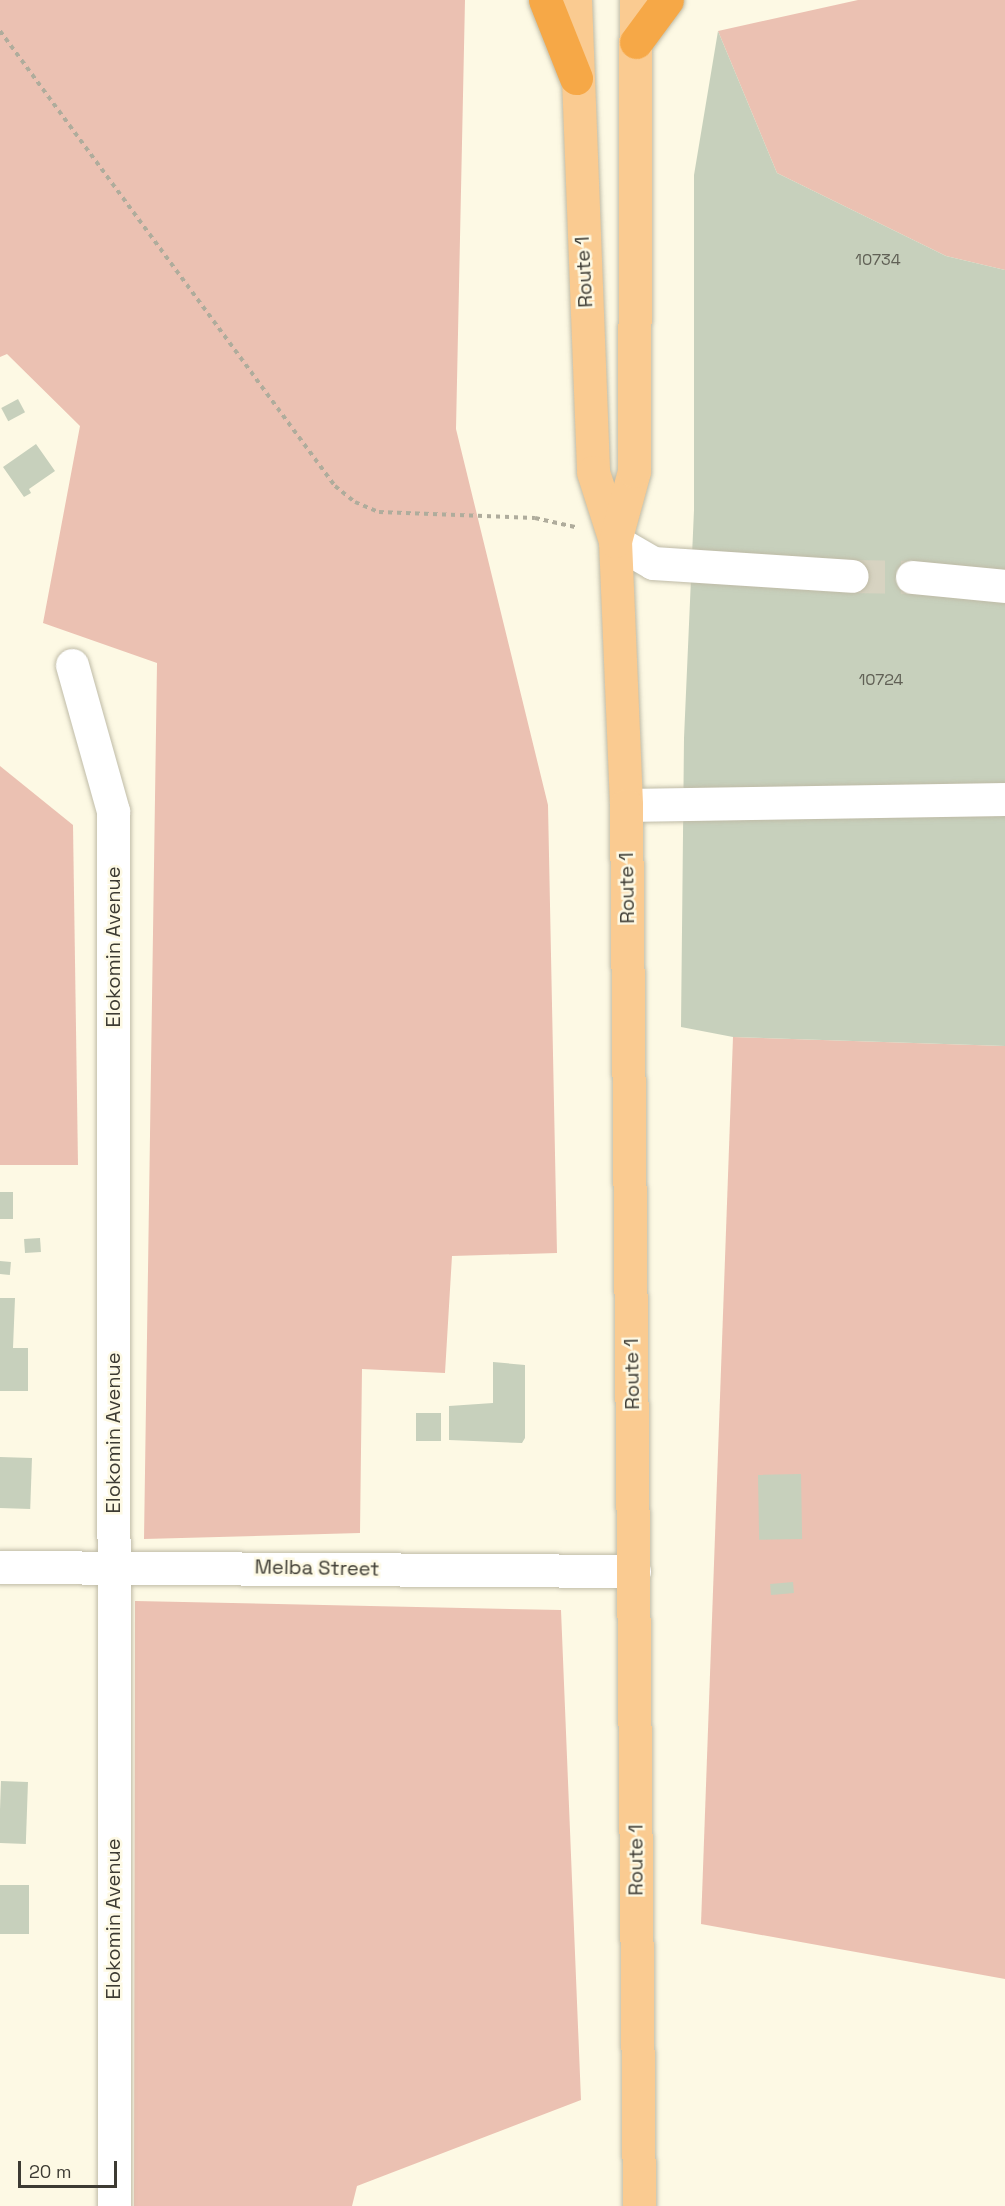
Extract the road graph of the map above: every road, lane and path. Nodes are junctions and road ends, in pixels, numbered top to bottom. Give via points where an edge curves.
1 (545, 0) edge
2 (575, 0) edge
3 (636, 0) edge
4 (667, 0) edge
5 (0, 31) edge
6 (636, 42) junction
7 (576, 78) junction
8 (615, 541) junction
9 (852, 576) tunnel mouth
10 (912, 577) tunnel mouth
11 (1005, 586) edge
12 (72, 665) dead end
13 (1005, 800) edge
14 (626, 805) junction
15 (113, 1566) junction
16 (0, 1567) edge
17 (634, 1571) junction
18 (114, 2206) edge
19 (639, 2206) edge

1 - 7 highway
2 - 7 main road, Route 1
3 - 6 main road, Route 1
4 - 6 highway
5 - 8 path via 335,486 355,502 378,512 555,520
6 - 8 main road, Route 1 via 634,471
7 - 8 main road, Route 1 via 593,472
8 - 9 street via 653,564
8 - 14 main road, Route 1
10 - 11 street
12 - 15 street, Elokomin Avenue via 113,811
13 - 14 street
14 - 17 main road, Route 1
15 - 16 street, Melba Street
15 - 17 street, Melba Street
15 - 18 street, Elokomin Avenue
17 - 19 main road, Route 1

